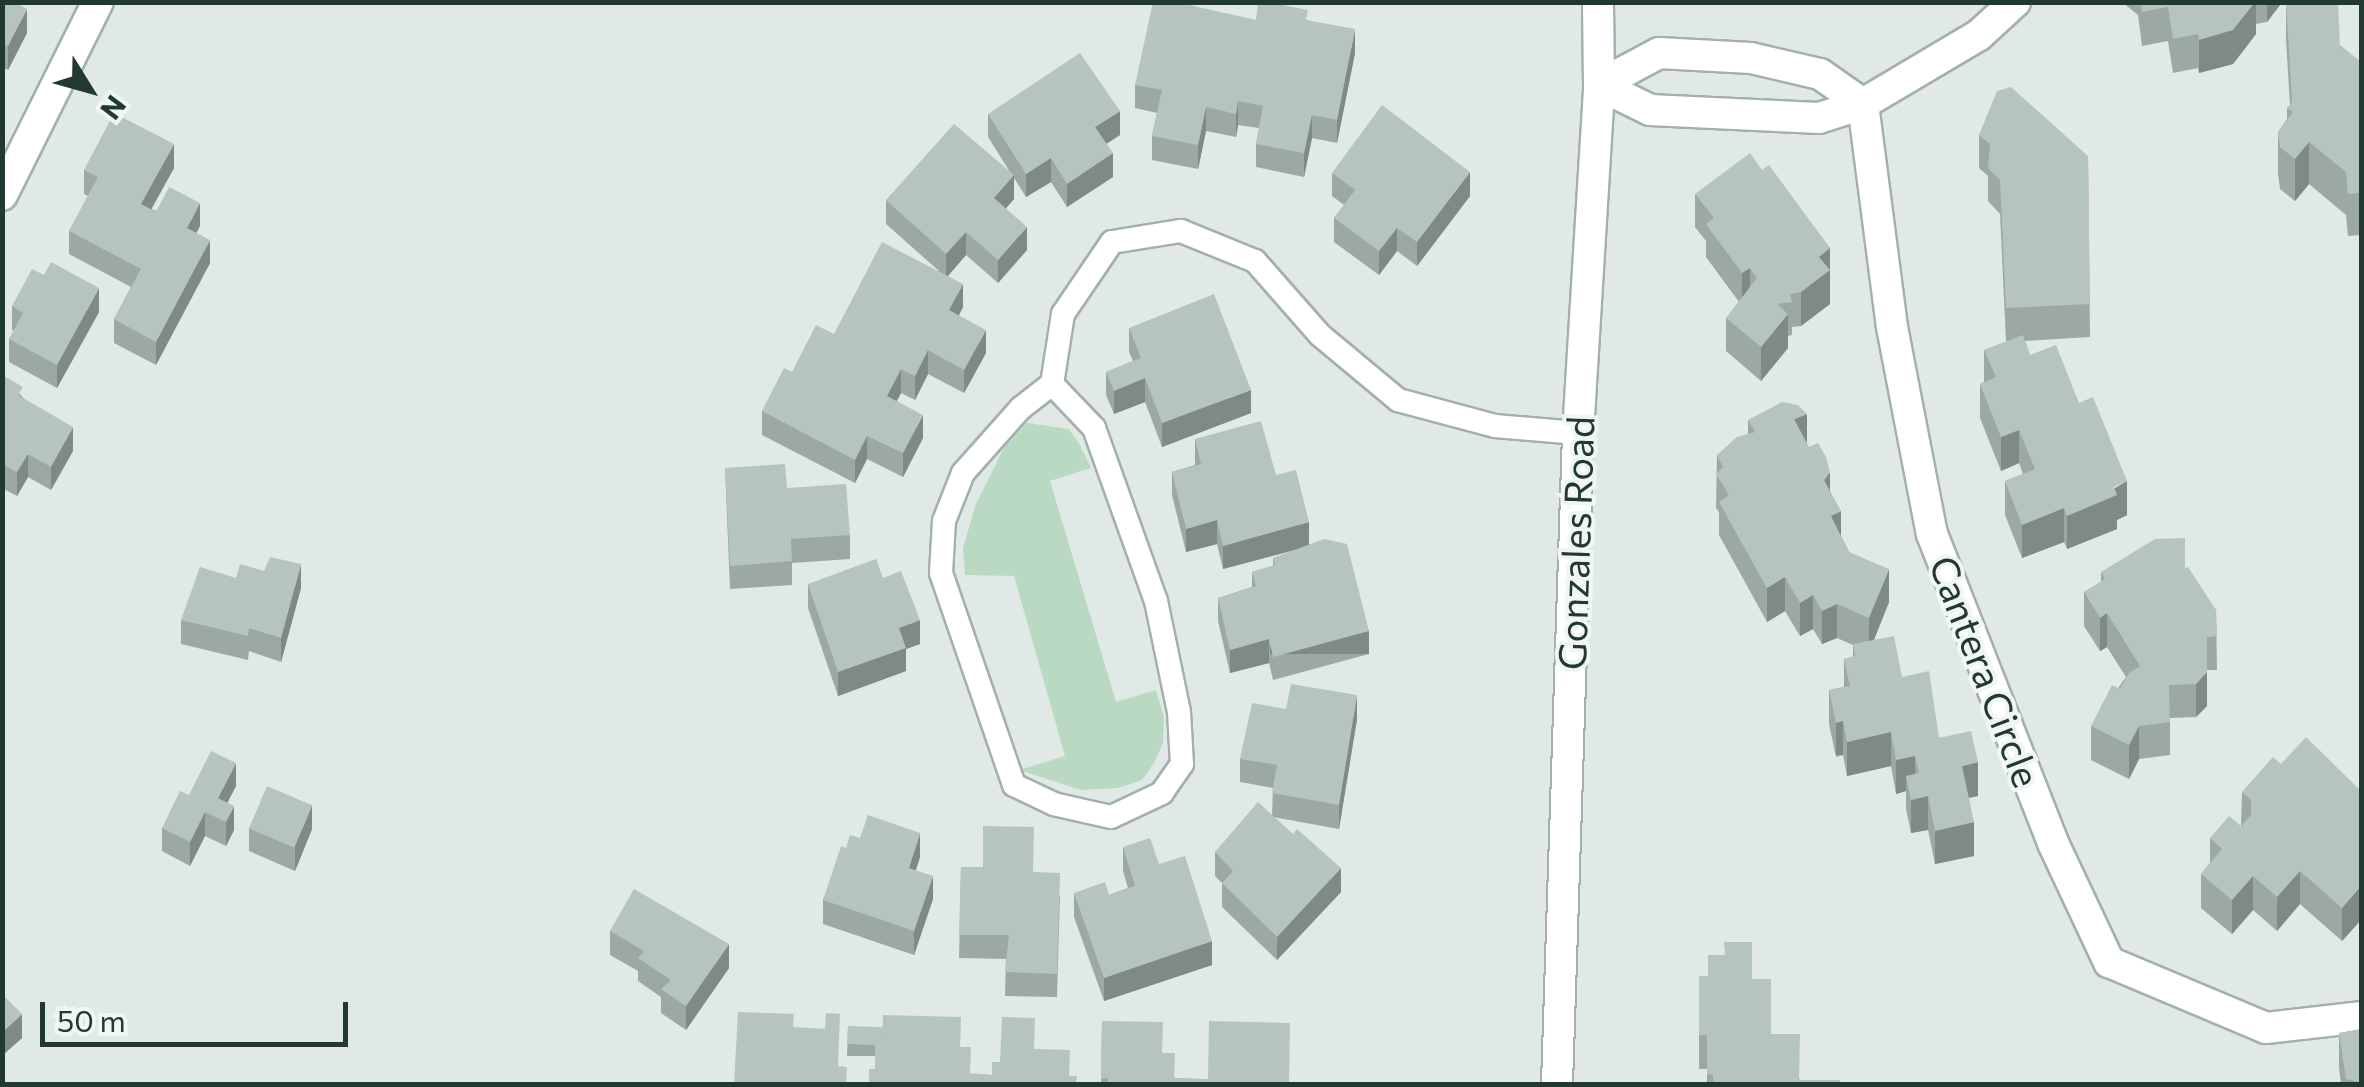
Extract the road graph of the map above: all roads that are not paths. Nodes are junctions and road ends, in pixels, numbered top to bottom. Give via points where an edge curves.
1 (98, 2) edge
2 (1598, 2) edge
3 (2015, 2) edge
4 (1599, 85) junction
5 (1863, 104) junction
6 (2, 195) edge
7 (1052, 384) junction
8 (1578, 433) junction
9 (2362, 1017) edge
10 (1557, 1084) edge

1 - 6 street
2 - 4 street, Gonzales Road
3 - 5 street via 1980,35
4 - 5 street via 1650,110 1819,118
4 - 5 street via 1659,52 1751,58 1820,74
4 - 8 street, Gonzales Road
5 - 9 street, Cantera Circle via 1892,327 1932,534 2053,843 2110,962 2266,1028
7 - 7 lane via 1094,428 1156,601 1179,712 1182,764 1162,794 1111,816 1054,804 1014,785 940,573 944,521 963,473
7 - 8 lane via 1063,314 1112,242 1181,232 1256,261 1320,336 1398,400 1496,426
8 - 10 street, Gonzales Road

